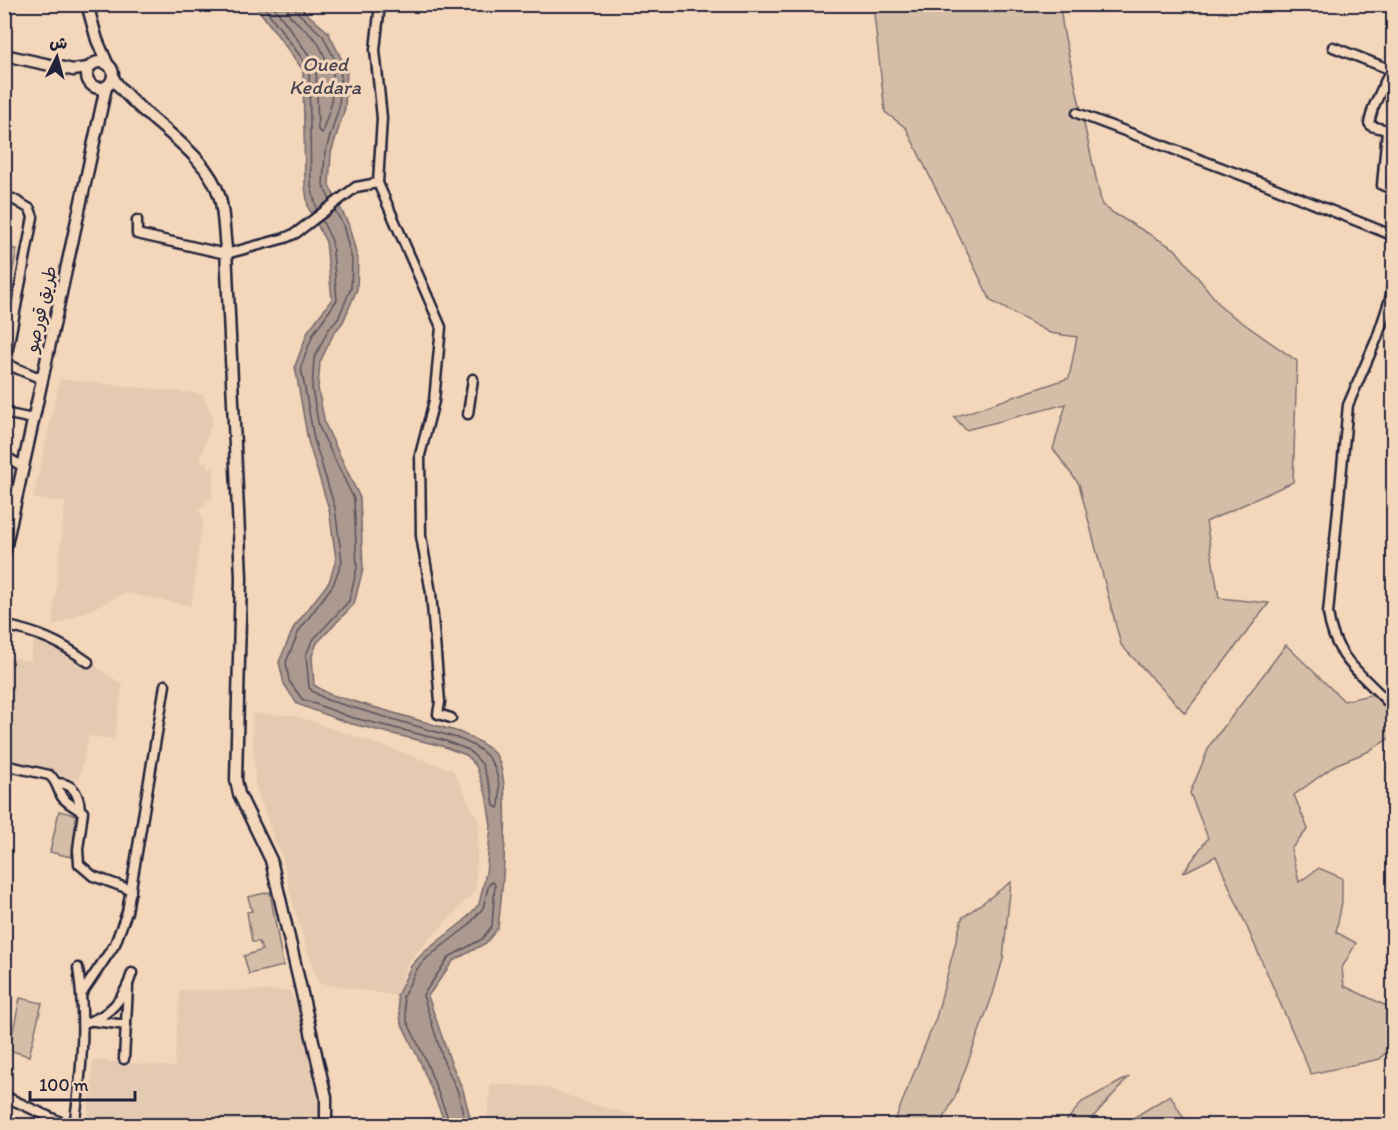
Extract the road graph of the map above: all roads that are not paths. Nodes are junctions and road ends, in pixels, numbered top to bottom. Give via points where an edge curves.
1 (87, 4) edge
2 (380, 4) edge
3 (97, 40) junction
4 (1333, 47) dead end
5 (4, 55) edge
6 (107, 63) junction
7 (90, 70) junction
8 (1392, 70) edge
9 (105, 85) junction
10 (1077, 113) dead end
11 (378, 183) junction
12 (1394, 190) edge
13 (13, 199) dead end
14 (137, 220) dead end
15 (1394, 236) edge
16 (226, 254) junction
17 (1394, 277) edge
18 (42, 379) junction
19 (473, 379) dead end
20 (4, 413) edge
21 (468, 414) dead end
22 (33, 419) junction
23 (4, 456) edge
24 (24, 467) junction
25 (4, 502) edge
26 (16, 502) junction
27 (4, 554) edge
28 (4, 625) edge
29 (88, 662) dead end
30 (165, 685) dead end
31 (1394, 708) edge
32 (451, 718) dead end
33 (4, 765) edge
34 (56, 783) junction
35 (80, 810) junction
36 (131, 892) junction
37 (78, 968) dead end
38 (132, 973) dead end
39 (129, 985) junction
40 (82, 993) junction
41 (93, 1021) junction
42 (83, 1023) junction
43 (126, 1025) junction
44 (124, 1059) dead end
45 (4, 1096) edge
46 (69, 1125) edge
47 (74, 1125) edge
48 (326, 1125) edge

1 - 3 main road
2 - 11 street via 375,50 382,118
3 - 6 main road
3 - 7 main road
4 - 8 street
5 - 7 main road
6 - 7 main road via 103,61
6 - 9 main road via 112,70
7 - 9 main road via 90,84
8 - 12 street via 1369,123 1387,130 1382,185
9 - 16 main road via 136,104 171,134 213,180 220,198
9 - 18 main road, طريق قورصو
10 - 15 street
11 - 16 street via 356,188 296,233
11 - 32 street via 441,327 434,401 420,455 421,536 431,593 438,714
13 - 18 street via 30,209 33,217 6,359 11,366
14 - 16 street via 137,234
16 - 48 main road via 241,577 236,780 270,860 326,1097
17 - 31 street via 1377,338 1348,405 1328,613 1342,654
18 - 22 main road, طريق قورصو
19 - 21 street
20 - 22 street
22 - 24 main road, طريق قورصو
23 - 24 street
24 - 26 main road, طريق قورصو
25 - 26 street
26 - 27 main road, طريق قورصو
28 - 29 street via 47,637
30 - 36 street
33 - 34 street via 49,775
34 - 35 street via 65,801
34 - 35 street via 74,789
35 - 36 street via 80,864 93,876
36 - 40 street via 115,944
37 - 40 street
38 - 39 street
39 - 41 street via 110,1010
39 - 43 street
40 - 42 street
41 - 42 street
41 - 43 street
42 - 47 street
43 - 44 street
45 - 46 street

